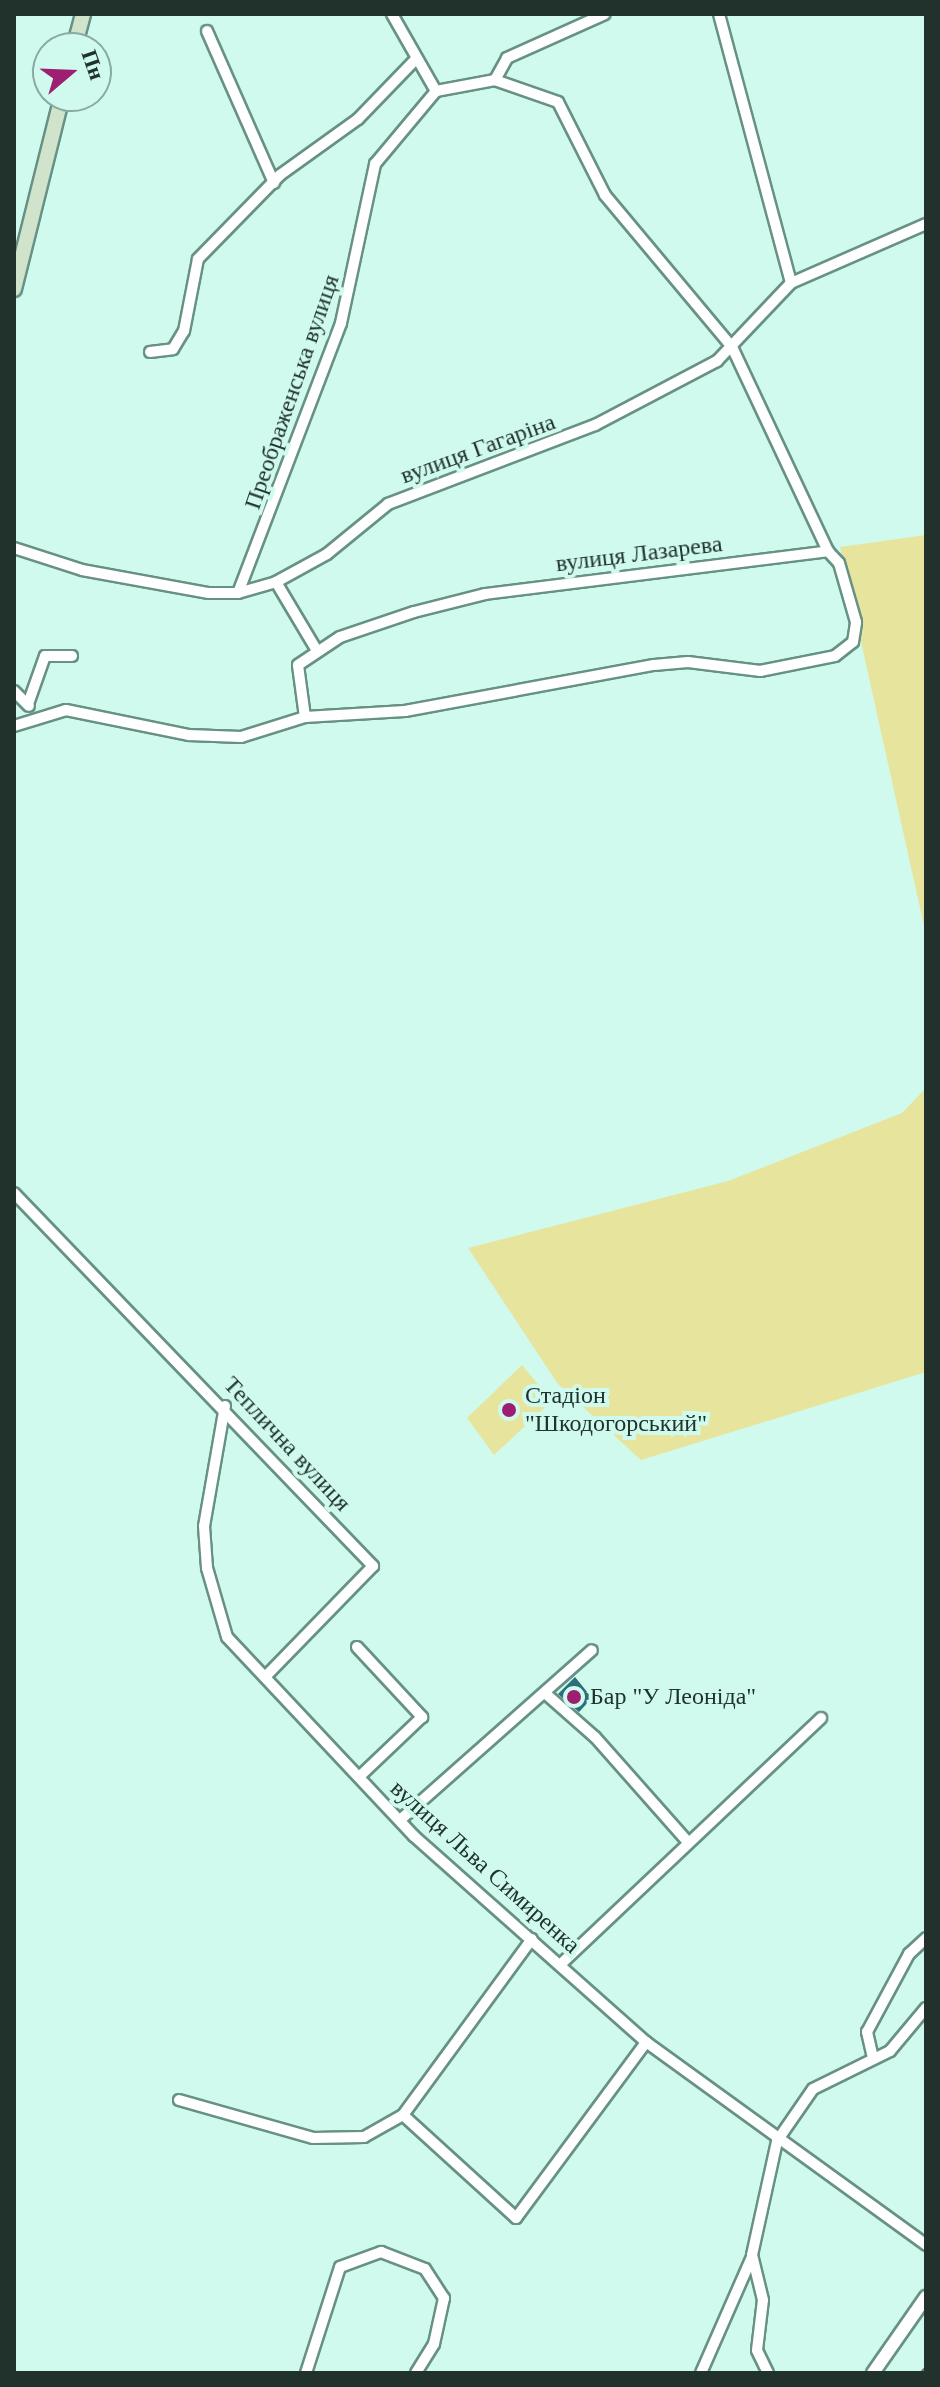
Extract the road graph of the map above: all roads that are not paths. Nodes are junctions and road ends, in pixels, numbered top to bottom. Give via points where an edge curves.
1 (392, 14) edge
2 (605, 14) edge
3 (719, 14) edge
4 (586, 16) edge
5 (207, 31) dead end
6 (414, 61) junction
7 (495, 80) junction
8 (436, 91) junction
9 (58, 112) edge
10 (274, 183) junction
11 (926, 224) edge
12 (791, 283) junction
13 (14, 289) edge
14 (732, 347) junction
15 (150, 352) dead end
16 (14, 548) edge
17 (828, 551) junction
18 (276, 582) junction
19 (238, 593) junction
20 (316, 649) junction
21 (72, 656) dead end
22 (14, 691) edge
23 (28, 704) junction
24 (33, 715) junction
25 (305, 717) junction
26 (16, 729) edge
27 (14, 1193) edge
28 (225, 1406) junction
29 (357, 1647) dead end
30 (592, 1650) dead end
31 (265, 1677) junction
32 (546, 1694) junction
33 (821, 1718) dead end
34 (359, 1777) junction
35 (400, 1820) junction
36 (686, 1840) junction
37 (926, 1938) edge
38 (532, 1939) junction
39 (561, 1964) junction
40 (926, 2008) edge
41 (646, 2042) junction
42 (873, 2058) junction
43 (179, 2100) dead end
44 (403, 2115) junction
45 (777, 2141) junction
46 (926, 2245) edge
47 (752, 2255) junction
48 (926, 2297) edge
49 (306, 2373) edge
50 (416, 2373) edge
51 (701, 2373) edge
52 (768, 2373) edge
53 (873, 2373) edge

1 - 6 street
2 - 4 street
3 - 12 street
4 - 7 street via 507,58
5 - 10 street
6 - 8 street
6 - 10 street via 358,119
7 - 8 street
7 - 14 street via 558,102 605,195
8 - 19 street, Преображенська вулиця via 375,164 341,323
9 - 13 main road
10 - 15 street via 198,259 193,304 173,349
11 - 12 street, вулиця Гагаріна
12 - 14 street, вулиця Гагаріна
14 - 17 street
14 - 18 street, вулиця Гагаріна via 595,425 388,504 327,554
16 - 19 street, вулиця Гагаріна via 160,586
17 - 20 street, вулиця Лазарева via 485,594
17 - 25 street via 839,563 856,622 853,642 835,656 760,671 688,662 654,665 405,711
18 - 19 street, вулиця Гагаріна
18 - 20 street
20 - 25 street via 298,665
21 - 23 street via 45,656
22 - 23 street
23 - 24 street
24 - 25 street via 82,712 213,738 258,735
24 - 26 street
27 - 28 street, Теплична вулиця
28 - 31 street, вулиця Льва Симиренка via 204,1526 207,1568 227,1637
28 - 31 street, Теплична вулиця via 373,1566
29 - 34 street via 422,1717
30 - 32 street
31 - 34 street, вулиця Льва Симиренка
32 - 35 street
32 - 36 street via 595,1737
33 - 36 street
34 - 35 street, вулиця Льва Симиренка
35 - 38 street, вулиця Льва Симиренка
36 - 39 street
37 - 42 street via 909,1954 867,2032
38 - 39 street, вулиця Льва Симиренка
38 - 44 street
39 - 41 street, вулиця Льва Симиренка
40 - 42 street via 909,2034
41 - 44 street via 516,2218
41 - 45 street, вулиця Льва Симиренка
42 - 45 street via 813,2089
43 - 44 street via 313,2138 364,2137
45 - 46 street, вулиця Льва Симиренка
45 - 47 street
47 - 51 street
47 - 52 street via 763,2300 757,2350
48 - 53 street
49 - 50 street via 340,2267 381,2252 425,2269 444,2298 434,2344

